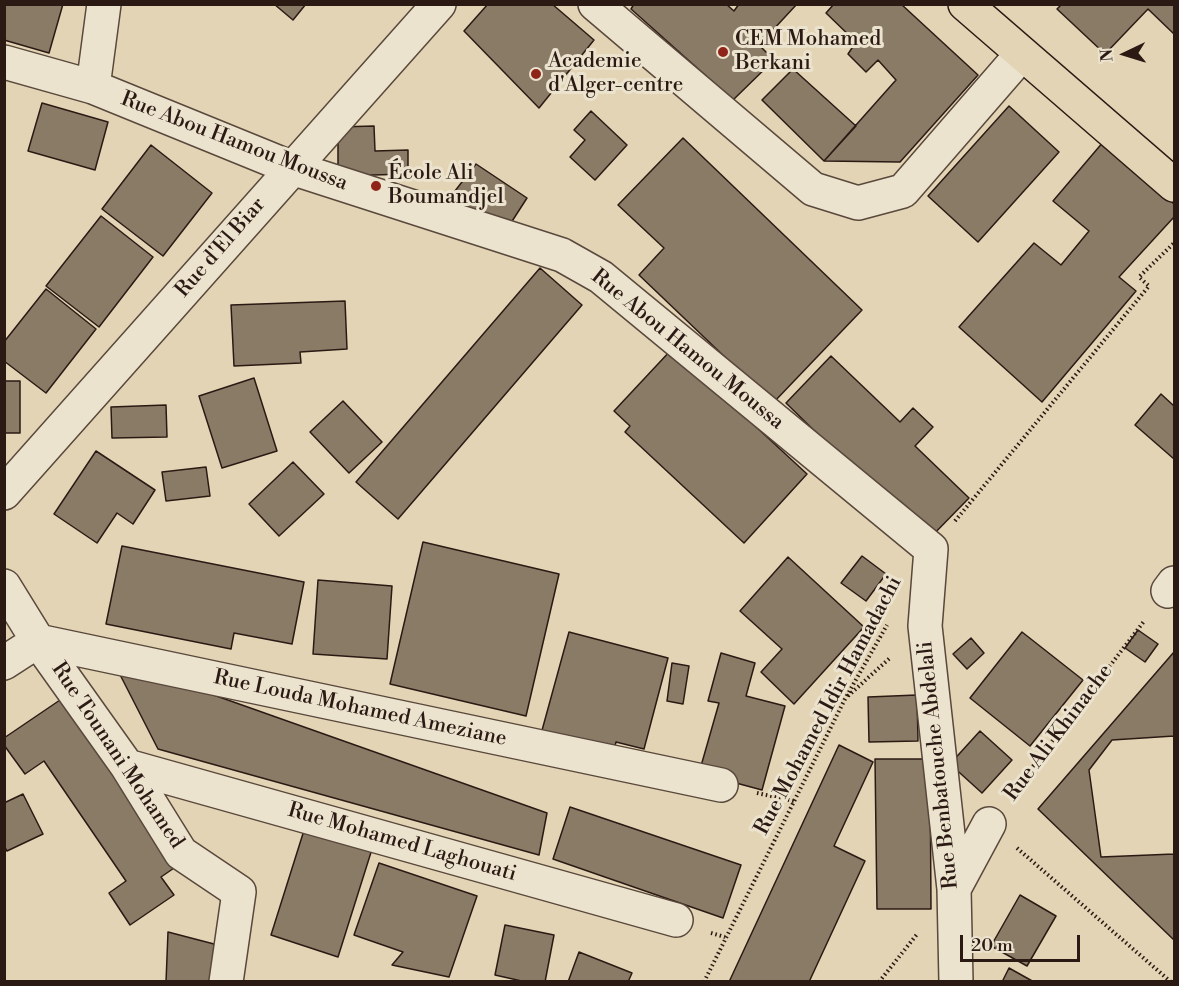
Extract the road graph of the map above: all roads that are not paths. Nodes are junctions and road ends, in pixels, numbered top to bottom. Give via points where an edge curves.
1 (104, 4) edge
2 (439, 4) edge
3 (595, 4) edge
4 (965, 4) edge
5 (1021, 55) junction
6 (4, 62) edge
7 (93, 87) junction
8 (292, 168) junction
9 (1174, 185) edge
10 (4, 493) edge
11 (931, 549) joint
12 (4, 586) edge
13 (38, 641) junction
14 (4, 663) edge
15 (127, 766) junction
16 (722, 785) dead end
17 (989, 824) road end
18 (954, 889) junction
19 (676, 920) dead end
20 (226, 981) edge
21 (956, 981) edge

1 - 7 street
2 - 8 street, Rue d'El Biar
3 - 5 street via 813,189 858,203 903,191
4 - 5 main road
5 - 9 main road
6 - 7 street, Rue Abou Hamou Moussa
7 - 8 street, Rue Abou Hamou Moussa
8 - 10 street, Rue d'El Biar
8 - 11 street, Rue Abou Hamou Moussa via 562,255 601,277
11 - 18 street, Rue Benbatouche Abdelali via 925,626
12 - 13 street, Rue Tounani Mohamed
13 - 14 street
13 - 15 street, Rue Tounani Mohamed
13 - 16 street, Rue Louda Mohamed Ameziane
15 - 19 street, Rue Mohamed Laghouati
15 - 20 street, Rue Tounani Mohamed via 182,853 239,892
17 - 18 street
18 - 21 street, Rue Benbatouche Abdelali

